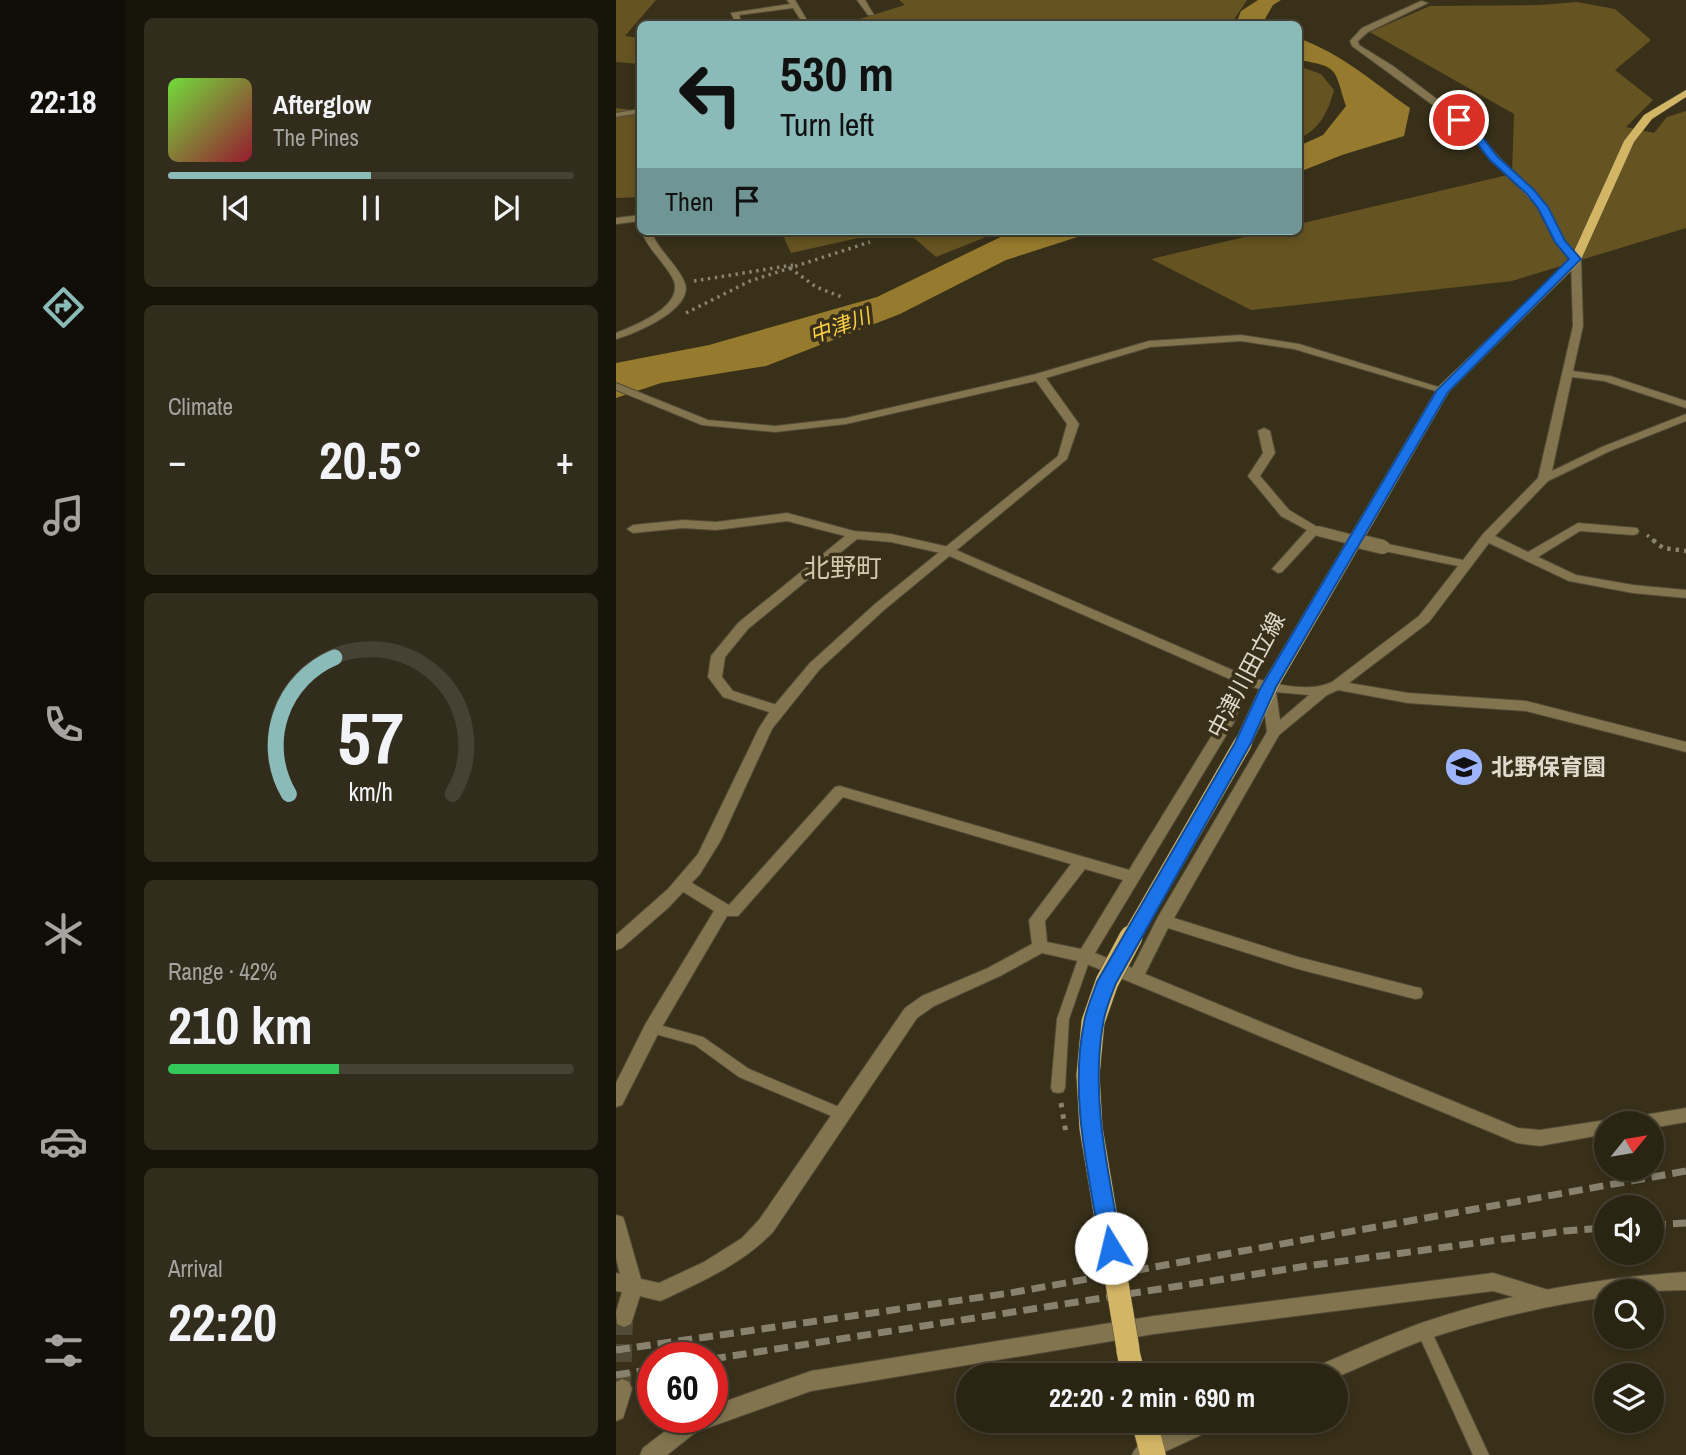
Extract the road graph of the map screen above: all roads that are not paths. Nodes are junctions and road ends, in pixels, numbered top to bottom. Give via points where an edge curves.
1 (862, 0) edge
2 (793, 3) edge
3 (1424, 3) dead end
4 (871, 13) dead end
5 (805, 20) dead end
6 (738, 21) edge
7 (1686, 93) edge
8 (637, 112) edge
9 (616, 115) edge
10 (637, 218) edge
11 (616, 220) edge
12 (649, 235) edge
13 (1576, 259) junction
14 (616, 336) edge
15 (1567, 373) junction
16 (1039, 377) junction
17 (616, 386) edge
18 (1443, 390) junction
19 (1686, 405) edge
20 (1686, 417) edge
21 (1264, 431) dead end
22 (1544, 479) junction
23 (633, 529) dead end
24 (1317, 530) junction
25 (1633, 531) road end
26 (854, 535) junction
27 (1487, 537) junction
28 (949, 551) junction
29 (1527, 558) junction
30 (1465, 564) junction
31 (1278, 569) dead end
32 (1686, 585) edge
33 (1633, 589) junction
34 (1686, 594) edge
35 (1239, 678) junction
36 (1336, 685) junction
37 (1269, 687) junction
38 (1322, 692) junction
39 (778, 710) junction
40 (1274, 732) junction
41 (1686, 747) edge
42 (1081, 863) junction
43 (1133, 877) junction
44 (682, 884) junction
45 (723, 909) junction
46 (1164, 921) junction
47 (616, 944) edge
48 (1040, 947) junction
49 (1085, 956) junction
50 (1136, 976) junction
51 (1415, 993) dead end
52 (652, 1028) junction
53 (1058, 1088) road end
54 (616, 1100) edge
55 (841, 1114) junction
56 (1686, 1115) edge
57 (1664, 1119) edge
58 (1594, 1130) edge
59 (616, 1223) edge
60 (1686, 1281) edge
61 (624, 1284) edge
62 (1549, 1298) junction
63 (624, 1318) tunnel mouth
64 (1424, 1331) junction
65 (1131, 1363) edge
66 (1348, 1363) edge
67 (622, 1389) dead end
68 (616, 1411) edge
69 (728, 1411) edge
70 (678, 1433) edge
71 (1146, 1433) edge
72 (1185, 1433) edge
73 (1148, 1452) edge
74 (649, 1455) edge
75 (1481, 1455) edge

1 - 4 street
2 - 5 street
2 - 6 street via 735,13
3 - 13 street via 1365,30 1354,41 1356,46 1476,136 1531,192 1560,242
7 - 13 main road, 中津川田立線 via 1648,117 1629,141
8 - 9 street
10 - 11 street
12 - 14 street via 680,282 680,295 674,305 648,322
13 - 15 street via 1578,316
13 - 18 main road, 中津川田立線
15 - 19 street via 1605,378
15 - 22 street
16 - 17 street via 846,421 775,429 706,423
16 - 18 street via 1149,344 1241,338 1295,346
16 - 28 street via 1073,424 1063,457
18 - 37 main road, 中津川田立線
20 - 22 street
21 - 24 street via 1269,453 1254,475 1285,513
22 - 27 street
23 - 26 street via 788,517
24 - 30 street, bridge
24 - 31 street
25 - 29 street via 1578,527
26 - 28 street
26 - 39 street via 743,626 718,656 715,677 728,694
27 - 29 street
27 - 30 street
28 - 35 street
28 - 39 street via 863,619
29 - 33 street via 1573,578
30 - 36 street via 1424,620
32 - 33 street
33 - 34 street
35 - 37 street
35 - 43 street via 1229,719
36 - 38 street
36 - 41 street via 1408,698 1526,706
37 - 38 street
37 - 40 street
37 - 65 main road, 中津川田立線, bridge via 1243,743 1107,982 1093,1022 1088,1075 1091,1128
38 - 40 street
39 - 44 street via 702,859
40 - 46 street
42 - 43 street
42 - 45 street via 840,791 732,912
42 - 48 street via 1037,920
43 - 49 street
44 - 45 street
44 - 47 street
45 - 52 street
46 - 50 street
46 - 51 street
48 - 49 street
48 - 55 street via 911,1013
49 - 50 street
49 - 53 lane via 1063,1019
50 - 58 street via 1517,1135 1540,1138
52 - 54 street
52 - 55 lane via 699,1041 744,1073
55 - 61 street via 749,1244 660,1292
56 - 57 street
59 - 61 street
60 - 62 street via 1603,1287
61 - 63 street
62 - 64 street
62 - 69 street via 1493,1282 1154,1325 811,1381
64 - 66 street
64 - 75 lane
67 - 68 street
70 - 74 street
71 - 73 main road
72 - 73 street

